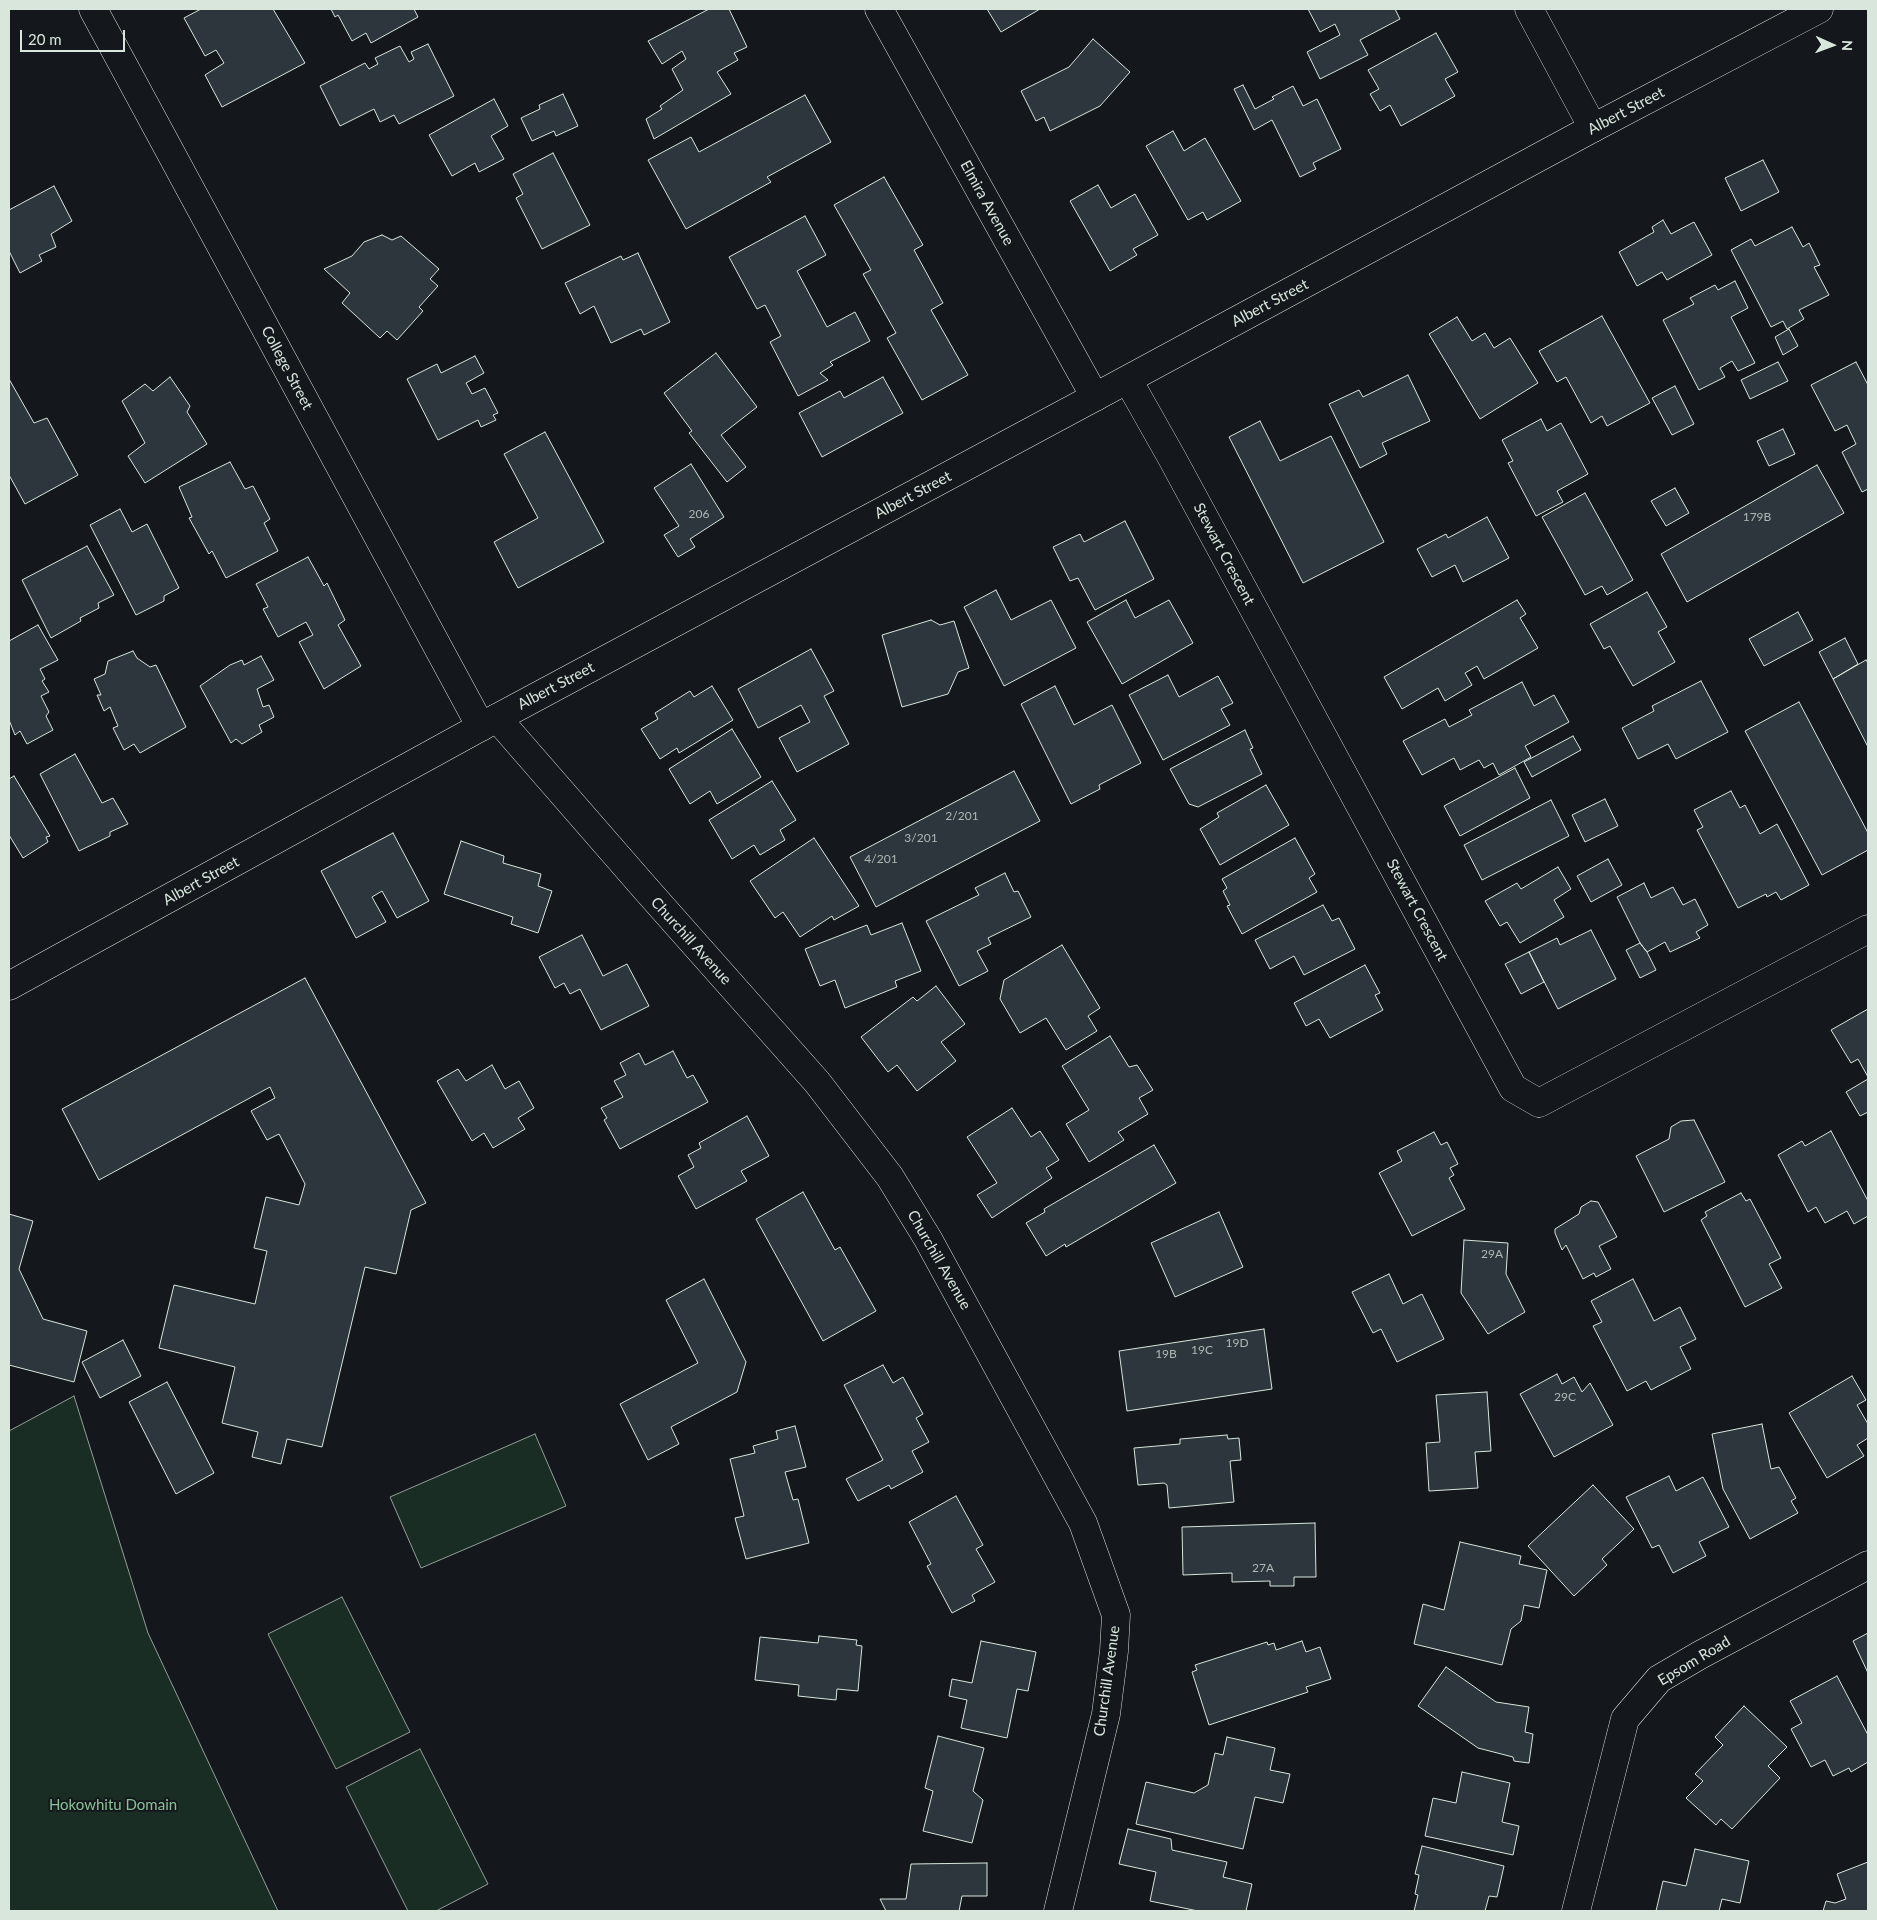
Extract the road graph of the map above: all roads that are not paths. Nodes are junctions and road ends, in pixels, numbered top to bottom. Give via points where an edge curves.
1 (93, 9) edge
2 (879, 9) edge
3 (1529, 9) edge
4 (1819, 9) edge
5 (1593, 128) junction
6 (1128, 380) junction
7 (1096, 398) junction
8 (489, 722) junction
9 (1868, 930) edge
10 (9, 986) edge
11 (1868, 1565) edge
12 (1058, 1911) edge
13 (1576, 1911) edge

1 - 8 street, College Street
2 - 7 street, Elmira Avenue
3 - 5 street
4 - 5 street, Albert Street
5 - 6 street, Albert Street
6 - 7 street, Albert Street
6 - 9 street, Stewart Crescent via 1513,1088 1539,1103
7 - 8 street, Albert Street
8 - 10 street, Albert Street
8 - 12 street, Churchill Avenue via 638,881 817,1082 890,1177 928,1239 1083,1522 1116,1614 1114,1651 1106,1714
11 - 13 street, Epsom Road via 1659,1679 1625,1719

